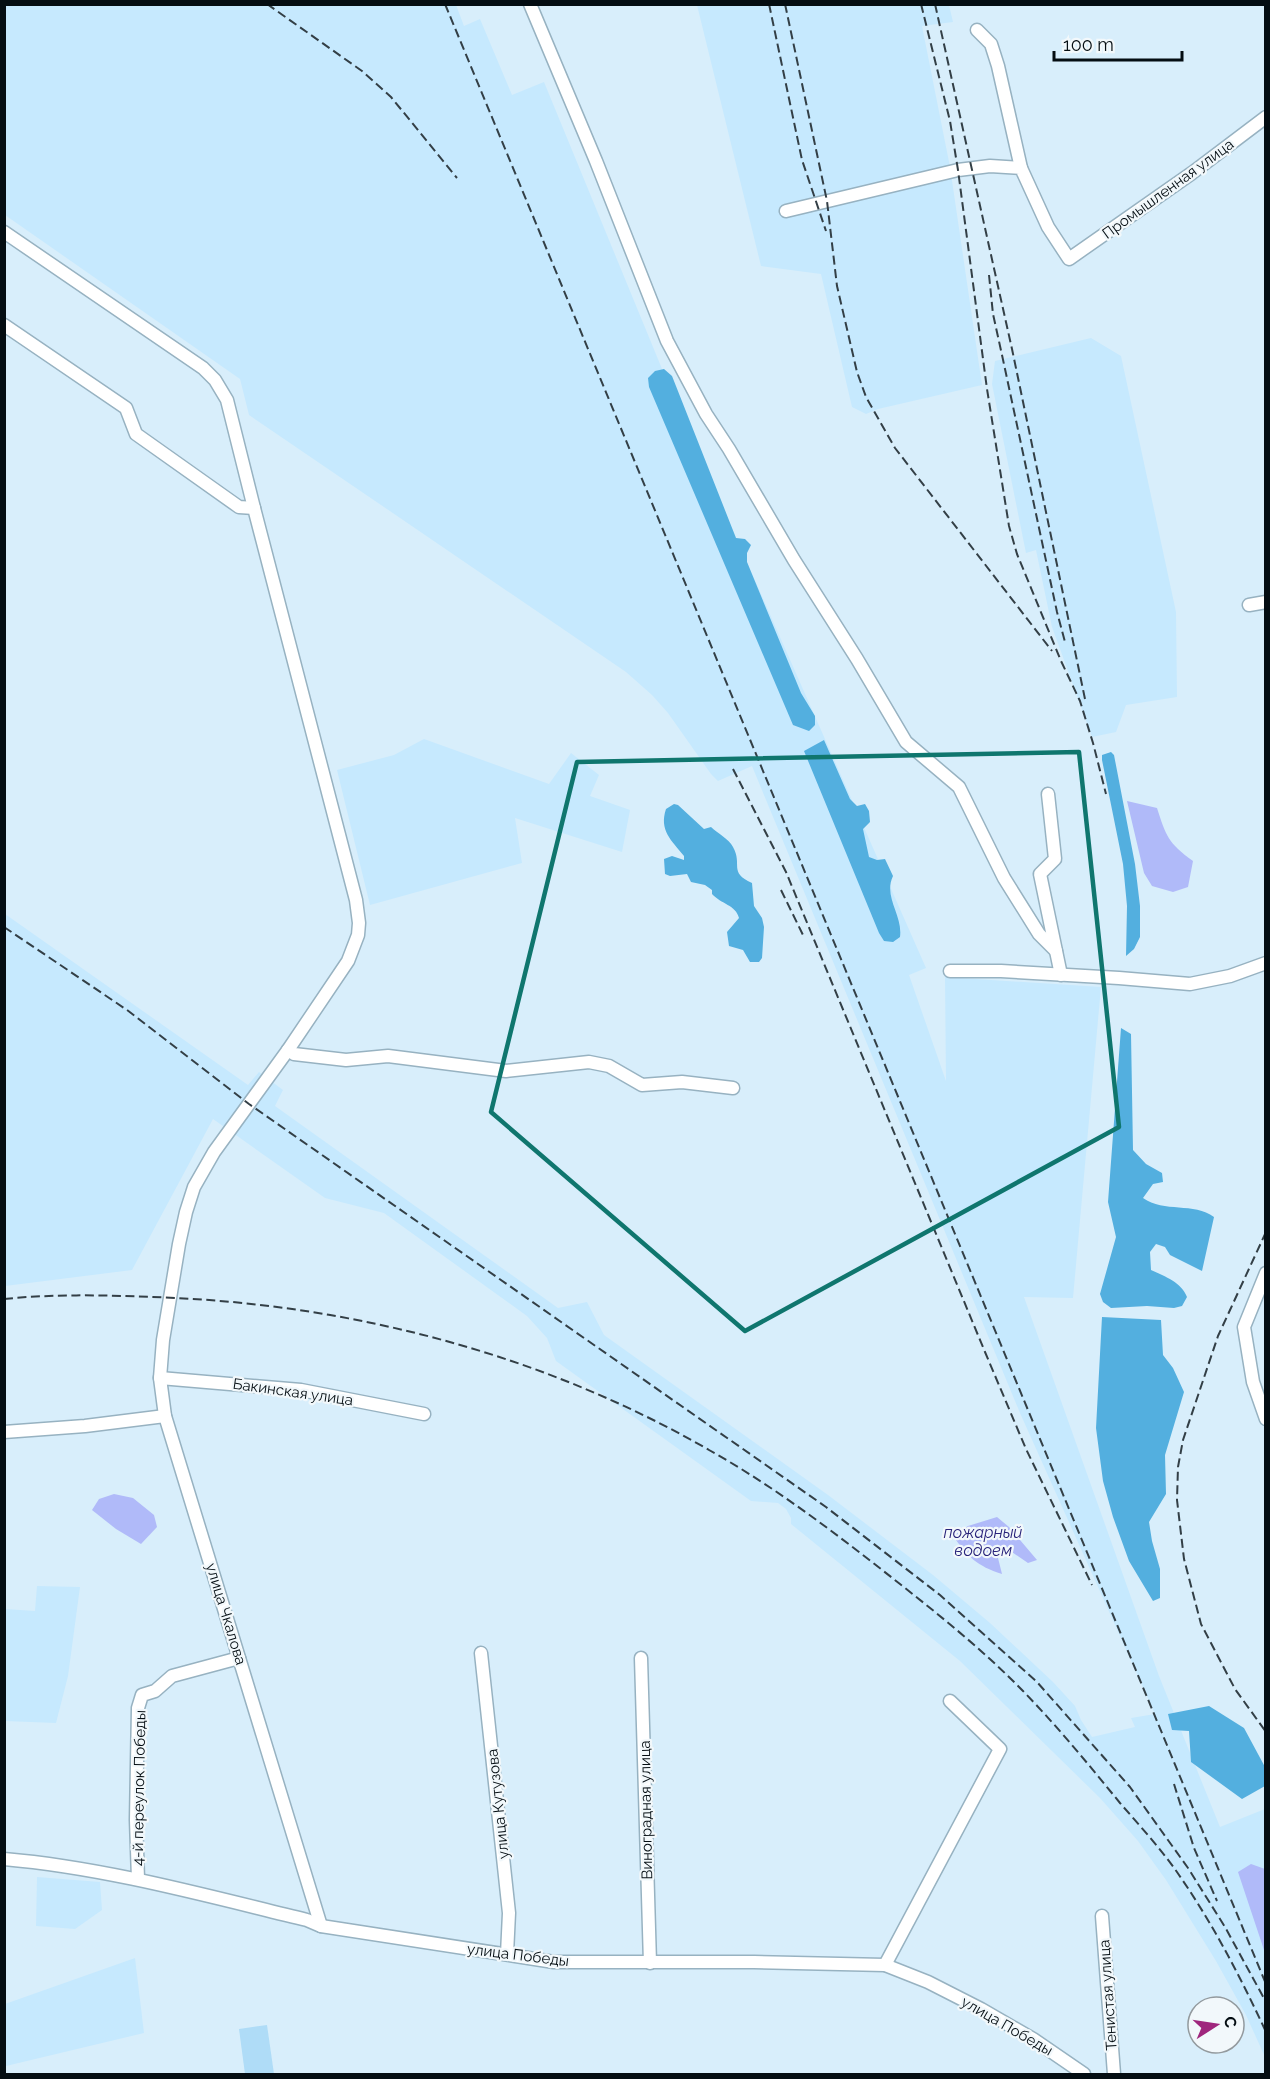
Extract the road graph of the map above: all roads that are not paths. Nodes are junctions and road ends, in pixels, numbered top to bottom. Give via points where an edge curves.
1 (530, 4) edge
2 (977, 30) dead end
3 (1266, 117) edge
4 (1021, 168) junction
5 (786, 211) dead end
6 (4, 232) edge
7 (4, 326) edge
8 (254, 508) junction
9 (1266, 602) edge
10 (1249, 605) dead end
11 (1048, 794) dead end
12 (1056, 951) junction
13 (1266, 963) edge
14 (950, 971) dead end
15 (1061, 975) junction
16 (288, 1050) junction
17 (733, 1088) dead end
18 (1266, 1273) edge
19 (160, 1378) junction
20 (424, 1414) dead end
21 (165, 1416) junction
22 (1266, 1419) edge
23 (4, 1432) edge
24 (481, 1653) dead end
25 (239, 1658) junction
26 (641, 1658) dead end
27 (950, 1701) dead end
28 (4, 1859) edge
29 (138, 1879) junction
30 (1102, 1916) dead end
31 (321, 1926) junction
32 (507, 1954) junction
33 (650, 1963) junction
34 (885, 1965) junction
35 (1082, 2074) edge
36 (1114, 2074) edge

1 - 12 street via 667,341 706,414 906,742 959,787 1004,878 1039,934
2 - 4 street via 991,44
3 - 4 street, Промышленная улица via 1069,259 1048,227
4 - 5 street via 958,170
6 - 8 street, улица Чкалова via 215,380 227,400
7 - 8 street via 126,408 136,434 239,507
8 - 16 street, улица Чкалова via 326,779 359,923 348,960
9 - 10 street
11 - 12 street via 1054,859 1040,874
12 - 15 street
13 - 15 street via 1190,984
14 - 15 street
16 - 17 street via 346,1060 388,1056 506,1071 590,1062 609,1066 642,1085 682,1083
16 - 19 street, улица Чкалова via 198,1178 186,1212
18 - 22 street via 1244,1327 1253,1382
19 - 20 street, Бакинская улица via 301,1390
19 - 21 street, улица Чкалова
21 - 23 street
21 - 25 street, улица Чкалова
24 - 32 street, улица Кутузова via 509,1912
25 - 29 street, 4-й переулок Победы via 172,1676 154,1691 142,1695 138,1708
25 - 31 street, улица Чкалова
26 - 33 street, Виноградная улица
27 - 34 street via 1000,1749
28 - 29 street, улица Победы via 52,1863
29 - 31 street, улица Победы
30 - 36 street, Тенистая улица
31 - 32 street, улица Победы
32 - 33 street, улица Победы via 554,1962
33 - 34 street, улица Победы
34 - 35 street, улица Победы via 981,2009

